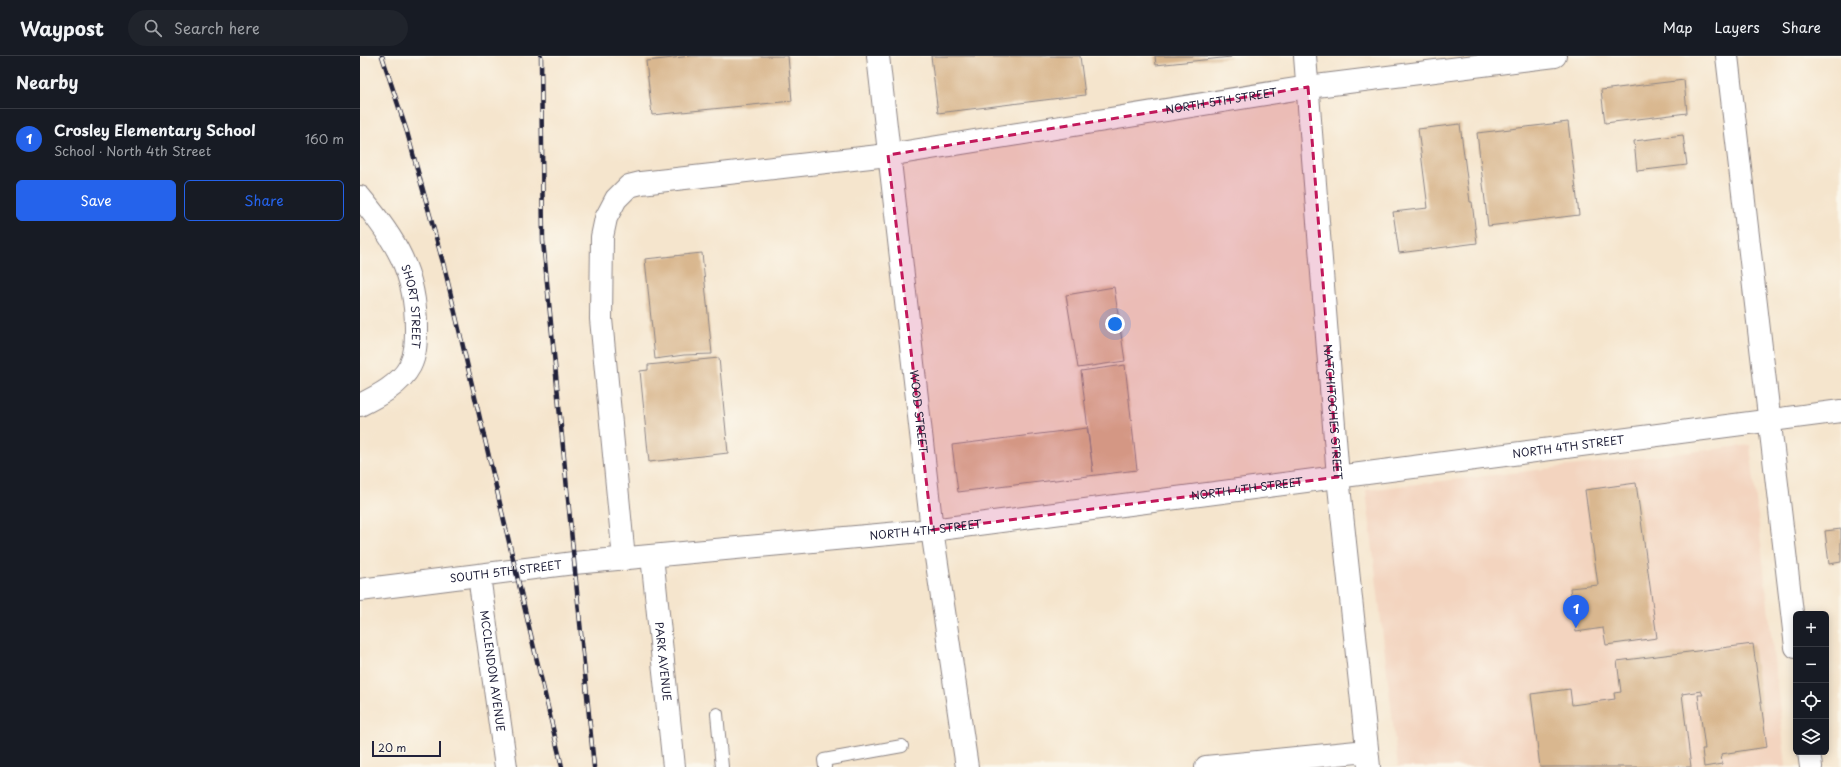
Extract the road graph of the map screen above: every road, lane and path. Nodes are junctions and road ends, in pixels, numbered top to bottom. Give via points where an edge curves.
1 (878, 56) edge
2 (1305, 56) edge
3 (1555, 56) edge
4 (1727, 56) edge
5 (1308, 87) junction
6 (888, 155) junction
7 (360, 196) edge
8 (360, 405) edge
9 (1841, 411) edge
10 (1768, 420) junction
11 (1338, 477) junction
12 (932, 530) junction
13 (652, 556) junction
14 (624, 559) junction
15 (479, 576) junction
16 (360, 590) edge
17 (1793, 623) edge
18 (717, 714) dead end
19 (902, 746) dead end
20 (1809, 755) edge
21 (1368, 759) edge
22 (506, 767) edge
23 (674, 767) edge
24 (722, 767) edge
25 (825, 767) edge
26 (967, 767) edge
27 (1206, 767) edge
28 (1811, 767) edge

1 - 6 street, WOOD STREET
2 - 5 street, NATCHITOCHES STREET
3 - 5 street, NORTH 5TH STREET
4 - 10 street
5 - 6 street, NORTH 5TH STREET
5 - 11 street, NATCHITOCHES STREET
6 - 12 street, WOOD STREET
6 - 14 street, NORTH 5TH STREET via 641,183 629,186 616,199 606,218 602,237 601,319
7 - 8 street, SHORT STREET via 385,227 404,262 416,307 416,351 410,367 393,386
9 - 10 street, NORTH 4TH STREET
10 - 11 street, NORTH 4TH STREET
10 - 17 street
11 - 12 street, NORTH 4TH STREET
11 - 21 street, NATCHITOCHES STREET
12 - 13 street, NORTH 4TH STREET
12 - 26 street, WOOD STREET
13 - 14 street, SOUTH 5TH STREET
13 - 23 street, PARK AVENUE
14 - 15 street, SOUTH 5TH STREET via 516,569
15 - 16 street, SOUTH 5TH STREET
15 - 22 street, MCCLENDON AVENUE
18 - 24 lane
19 - 25 lane via 824,760
20 - 28 street
21 - 27 street

